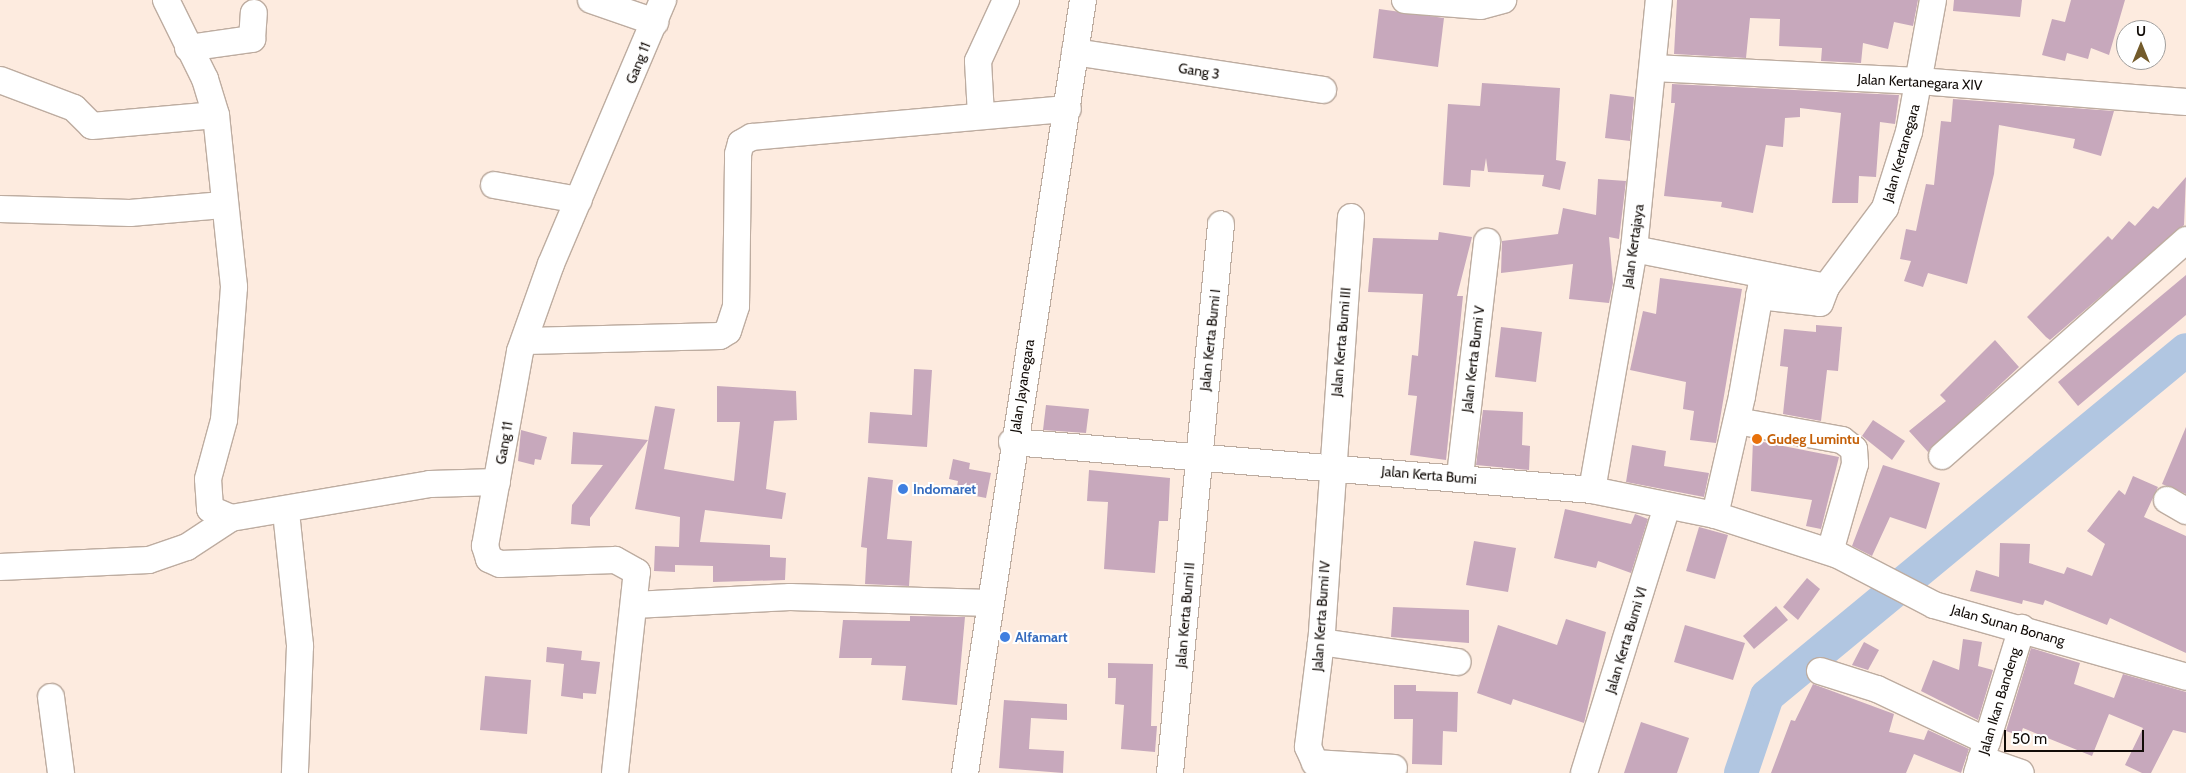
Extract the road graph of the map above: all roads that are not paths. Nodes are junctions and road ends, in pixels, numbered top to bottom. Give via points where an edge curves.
1 (166, 0) edge
2 (591, 0) edge
3 (1006, 0) edge
4 (1083, 0) edge
5 (1405, 0) edge
6 (1503, 0) edge
7 (1659, 0) edge
8 (1933, 0) edge
9 (659, 11) edge
10 (254, 13) dead end
11 (188, 48) junction
12 (1075, 52) junction
13 (1653, 68) junction
14 (0, 80) edge
15 (1920, 81) junction
16 (1323, 90) dead end
17 (2186, 102) edge
18 (1068, 109) junction
19 (216, 115) junction
20 (981, 115) junction
21 (494, 186) dead end
22 (578, 200) junction
23 (224, 205) junction
24 (0, 209) edge
25 (1350, 217) dead end
26 (1221, 224) dead end
27 (2186, 240) edge
28 (1487, 242) dead end
29 (1634, 249) junction
30 (1770, 288) junction
31 (526, 341) junction
32 (1736, 421) junction
33 (1012, 442) junction
34 (1198, 456) junction
35 (1942, 456) dead end
36 (1330, 467) junction
37 (1460, 476) junction
38 (497, 482) junction
39 (1592, 490) junction
40 (1667, 507) junction
41 (286, 512) junction
42 (1714, 515) junction
43 (231, 518) junction
44 (1834, 553) junction
45 (0, 567) edge
46 (990, 603) junction
47 (634, 605) junction
48 (2022, 628) junction
49 (1321, 642) junction
50 (1458, 662) dead end
51 (1820, 671) dead end
52 (2186, 677) edge
53 (51, 697) dead end
54 (1982, 758) edge
55 (1394, 768) dead end
56 (61, 773) edge
57 (295, 773) edge
58 (615, 773) edge
59 (965, 773) edge
60 (1170, 773) edge
61 (1584, 773) edge
62 (2021, 773) edge

1 - 11 street
2 - 9 street
3 - 20 street via 978,61
4 - 12 street, Jalan Jayanegara
5 - 6 street via 1481,6
7 - 13 street, Jalan Kertajaya
8 - 15 street, Jalan Kertanegara
9 - 22 street, Gang 11
10 - 11 street via 252,39
11 - 19 street via 205,79
12 - 16 street, Gang 3
12 - 18 street, Jalan Jayanegara
13 - 15 street, Jalan Kertanegara XIV
13 - 29 street, Jalan Kertajaya
14 - 19 street via 74,108 92,126
15 - 17 street, Jalan Kertanegara XIV
15 - 30 street, Jalan Kertanegara via 1909,132 1885,208 1826,287
18 - 20 street
18 - 33 street, Jalan Jayanegara
19 - 23 street
20 - 31 street via 745,140 738,154 736,306 728,332 720,336
21 - 22 street
22 - 31 street, Gang 11
23 - 24 street via 130,213
23 - 43 street via 234,287 224,420 208,479 210,509
25 - 36 street, Jalan Kerta Bumi III
26 - 34 street, Jalan Kerta Bumi I
27 - 35 street
28 - 37 street, Jalan Kerta Bumi V
29 - 30 street
29 - 39 street, Jalan Kertajaya
30 - 32 street
31 - 38 street, Gang 11
32 - 42 street
32 - 44 street via 1842,440 1854,449 1855,464
33 - 34 street, Jalan Kerta Bumi
33 - 46 street, Jalan Jayanegara
34 - 36 street, Jalan Kerta Bumi
34 - 60 street, Jalan Kerta Bumi II
36 - 37 street, Jalan Kerta Bumi
36 - 49 street, Jalan Kerta Bumi IV
37 - 39 street, Jalan Kerta Bumi
38 - 41 street via 430,484
38 - 47 street, Gang 11 via 485,546 489,559 500,564 615,560 637,572
39 - 40 street, Jalan Kerta Bumi
40 - 42 street, Jalan Kerta Bumi
40 - 61 street, Jalan Kerta Bumi VI
41 - 43 street
41 - 57 street via 300,646
42 - 44 street, Jalan Kerta Bumi
43 - 45 street via 187,547 150,560
44 - 48 street, Jalan Sunan Bonang via 1934,604
46 - 47 street via 790,597
46 - 59 street, Jalan Jayanegara
47 - 58 street, Gang 11
48 - 52 street, Jalan Sunan Bonang
48 - 54 street, Jalan Ikan Bandeng
49 - 50 street
49 - 55 street, Jalan Kerta Bumi IV via 1308,747 1315,763
51 - 54 street via 1877,689
53 - 56 street
54 - 62 street

